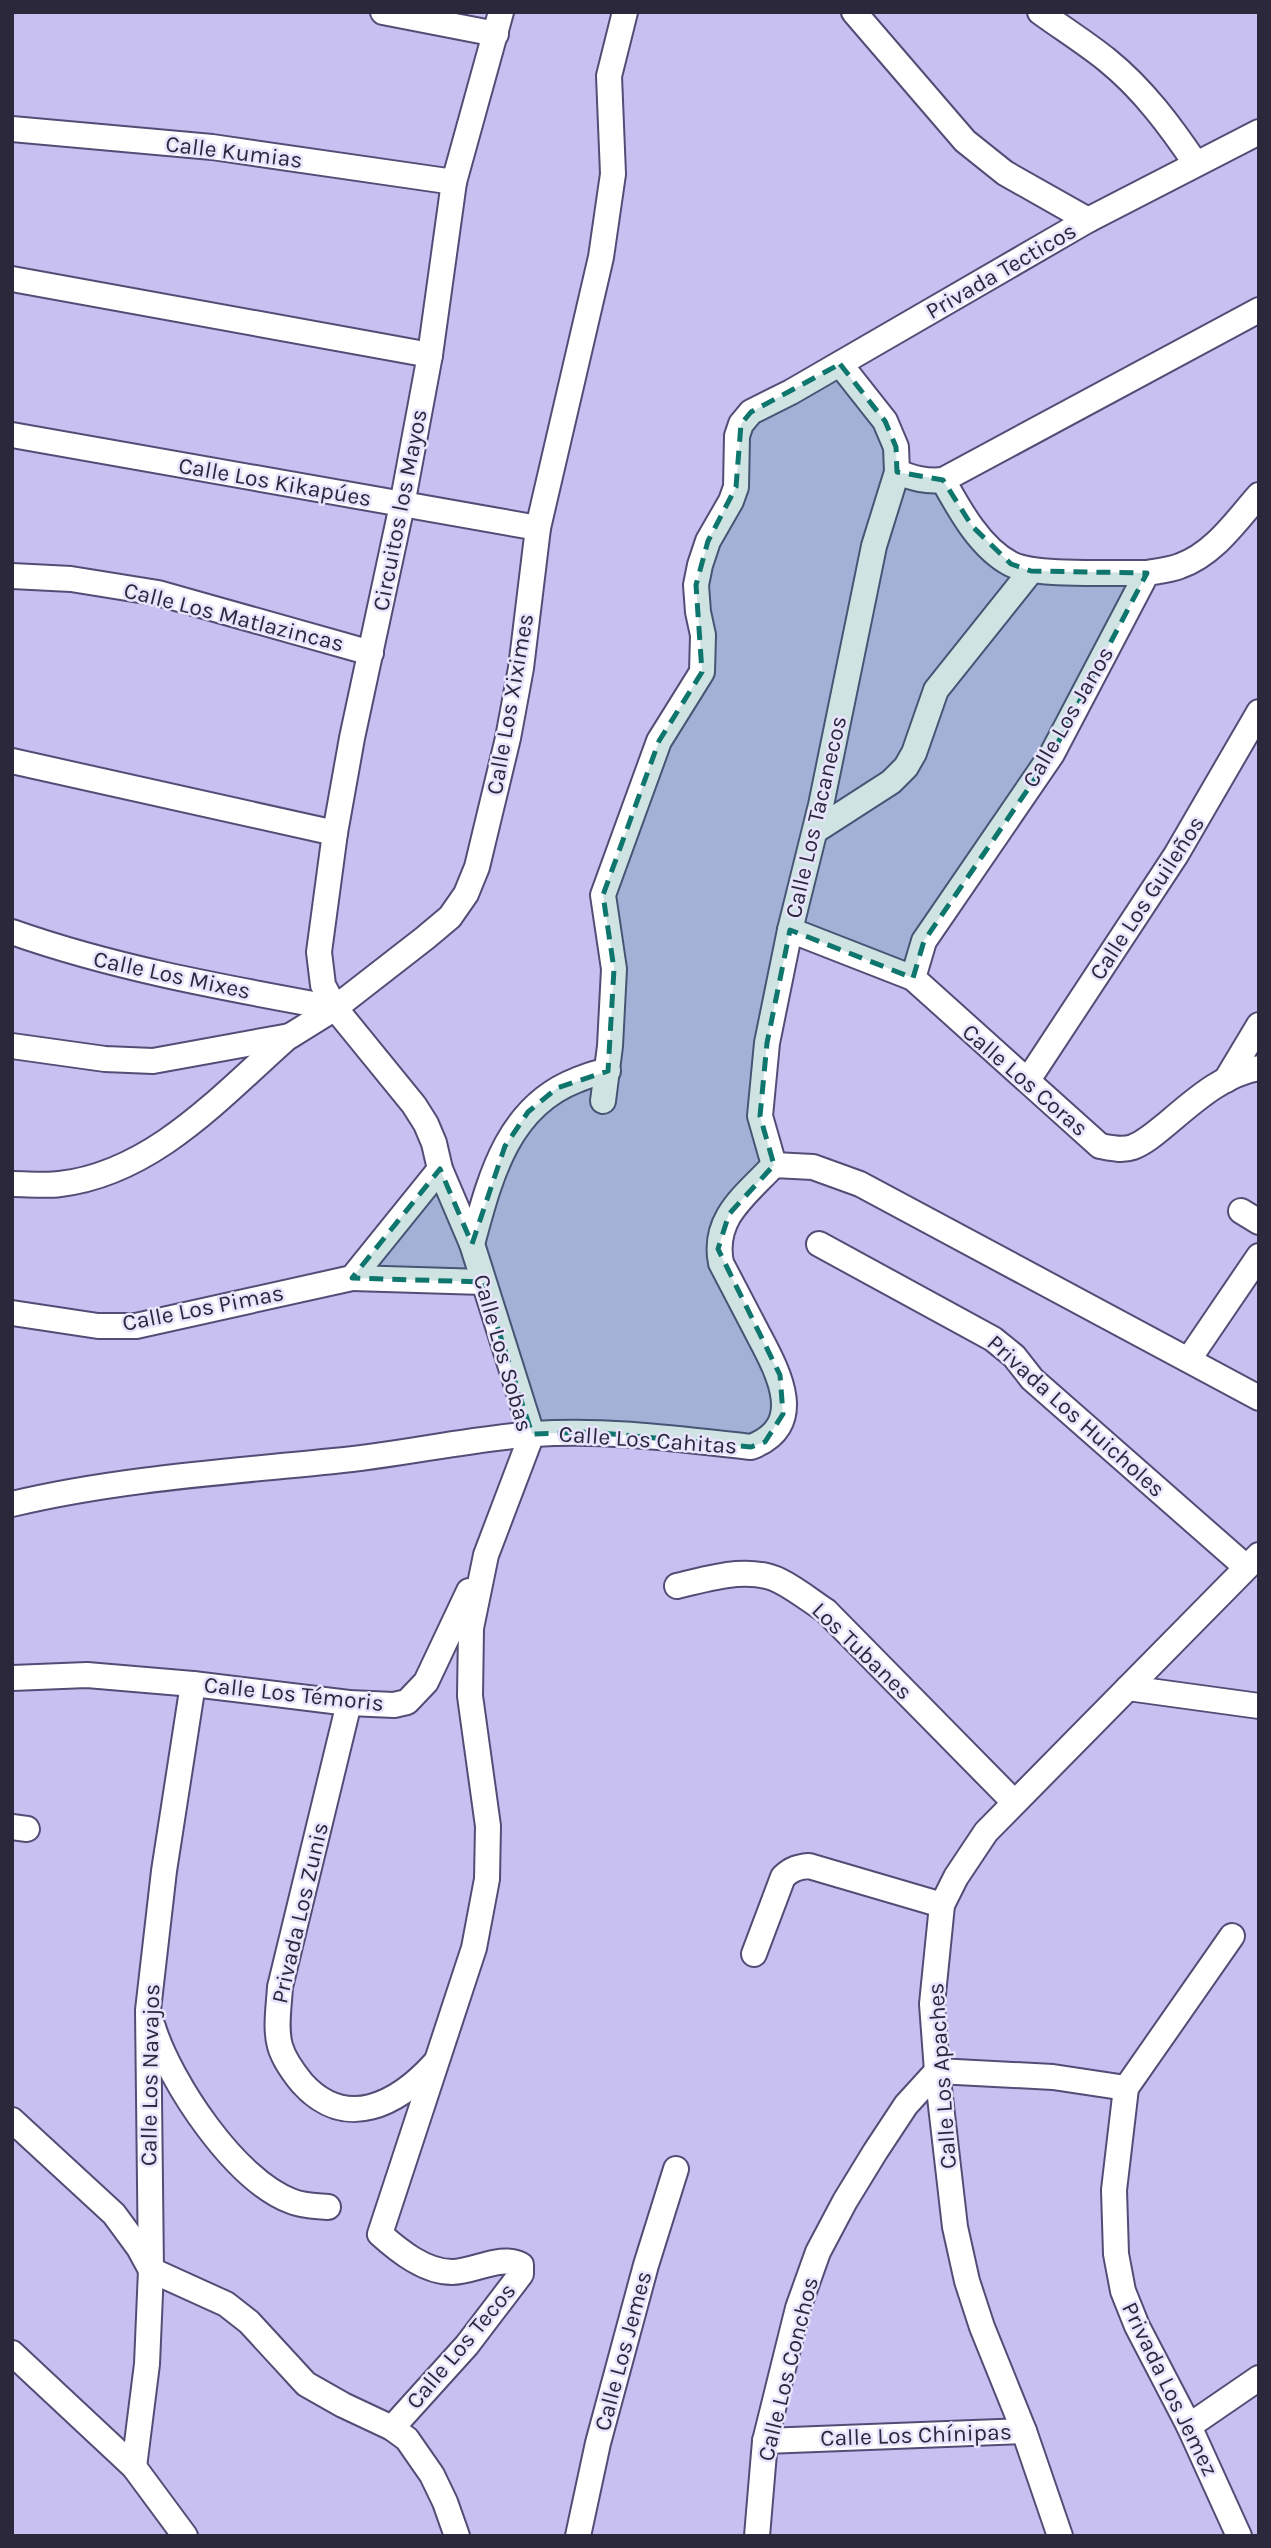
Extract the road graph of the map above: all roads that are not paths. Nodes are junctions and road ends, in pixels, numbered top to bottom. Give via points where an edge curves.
1 (383, 12) edge
2 (645, 12) edge
3 (854, 12) edge
4 (1040, 12) edge
5 (498, 23) edge
6 (623, 24) edge
7 (12, 129) edge
8 (1259, 132) edge
9 (1196, 164) junction
10 (454, 182) junction
11 (1088, 220) junction
12 (12, 279) edge
13 (1259, 310) edge
14 (430, 355) junction
15 (840, 364) junction
16 (12, 435) edge
17 (897, 472) junction
18 (943, 480) junction
19 (1259, 495) edge
20 (402, 505) junction
21 (538, 527) junction
22 (1031, 571) junction
23 (1147, 573) junction
24 (12, 576) edge
25 (371, 653) junction
26 (1259, 712) edge
27 (12, 761) edge
28 (815, 831) junction
29 (335, 833) junction
30 (790, 930) junction
31 (12, 932) edge
32 (913, 978) junction
33 (335, 1008) junction
34 (1259, 1025) edge
35 (290, 1036) junction
36 (12, 1046) edge
37 (1259, 1068) edge
38 (608, 1071) junction
39 (1028, 1080) junction
40 (1226, 1080) junction
41 (603, 1101) dead end
42 (774, 1165) junction
43 (440, 1169) junction
44 (12, 1184) edge
45 (472, 1244) junction
46 (819, 1244) dead end
47 (1259, 1256) edge
48 (352, 1279) junction
49 (483, 1282) junction
50 (12, 1313) edge
51 (1189, 1359) junction
52 (1259, 1398) edge
53 (532, 1434) junction
54 (12, 1504) edge
55 (486, 1555) junction
56 (1253, 1561) edge
57 (677, 1586) dead end
58 (12, 1678) edge
59 (193, 1684) junction
60 (1128, 1688) junction
61 (349, 1703) junction
62 (1259, 1706) edge
63 (1014, 1802) junction
64 (942, 1905) junction
65 (1232, 1936) dead end
66 (754, 1954) dead end
67 (148, 2010) junction
68 (439, 2058) junction
69 (937, 2071) junction
70 (1126, 2088) junction
71 (12, 2120) edge
72 (676, 2169) dead end
73 (328, 2207) dead end
74 (151, 2270) junction
75 (12, 2353) edge
76 (1259, 2378) edge
77 (1189, 2426) junction
78 (392, 2428) junction
79 (1024, 2431) junction
80 (765, 2441) junction
81 (134, 2467) junction
82 (185, 2536) edge
83 (457, 2536) edge
84 (578, 2536) edge
85 (757, 2536) edge
86 (1060, 2536) edge
87 (1239, 2536) edge

1 - 5 street
2 - 6 street
3 - 11 street via 965,141 1005,173
4 - 9 street via 1133,85
5 - 10 street, Circuitos los Mayos
6 - 21 street, Calle Los Xiximes via 609,76 613,174 601,257
7 - 10 street, Calle Kumias via 212,147
8 - 9 street, Privada Tecticos
9 - 11 street, Privada Tecticos
10 - 14 street, Circuitos los Mayos
11 - 15 street, Privada Tecticos
12 - 14 street
13 - 18 street
14 - 20 street, Circuitos los Mayos
15 - 17 street, Calle Los Tacanecos via 885,421 896,447
15 - 38 street, Privada Tecticos via 746,416 737,436 736,487 708,541 696,584 703,635 702,673 659,741 603,895 614,970
16 - 20 street, Calle Los Kikapúes
17 - 18 street via 918,480
17 - 28 street, Calle Los Tacanecos via 874,546
18 - 22 street via 959,509 990,546 1011,564
19 - 23 street via 1212,547 1179,567
20 - 21 street, Calle Los Kikapúes
20 - 25 street, Circuitos los Mayos
21 - 33 street, Calle Los Xiximes via 522,668 477,867 450,917
22 - 23 street
22 - 28 street via 936,690 906,767 891,782
23 - 32 street, Calle Los Janos via 1052,754 924,941
24 - 25 street, Calle Los Matlazincas via 71,579 158,593
25 - 29 street, Circuitos los Mayos
26 - 39 street, Calle Los Guileños via 1176,856
27 - 29 street
28 - 30 street, Calle Los Tacanecos
29 - 33 street, Circuitos los Mayos via 319,953 323,985
30 - 32 street, Calle Los Coras
30 - 42 street, Calle Los Tacanecos via 767,1043 760,1116
31 - 33 street, Calle Los Mixes via 67,951 184,980
32 - 39 street, Calle Los Coras
33 - 35 street, Calle Los Xiximes
33 - 43 street, Calle Los Sobas via 414,1105 434,1143
34 - 40 street
35 - 36 street, Calle Los Xiximes via 153,1061
35 - 44 street via 174,1137 129,1165 59,1184
37 - 40 street, Calle Los Coras
38 - 41 street
38 - 45 street via 557,1088 528,1112 505,1146
39 - 40 street, Calle Los Coras via 1100,1146 1116,1149 1133,1147 1153,1135
42 - 51 street via 813,1167 860,1184
42 - 53 street, Calle Los Cahitas via 729,1214 719,1248 721,1263 780,1375 783,1414 765,1442 751,1447 591,1432
43 - 45 street, Calle Los Sobas
43 - 48 street
45 - 49 street, Calle Los Sobas
46 - 56 street, Privada Los Huicholes via 993,1339 1032,1379
47 - 51 street
48 - 49 street, Calle Los Pimas
48 - 50 street, Calle Los Pimas via 136,1326 98,1326
49 - 53 street, Calle Los Sobas
51 - 52 street
53 - 54 street, Calle Los Cahitas via 355,1459 184,1476
53 - 55 street, Calle Los Sobas
55 - 61 street, Calle Los Témoris via 418,1693 394,1705
55 - 68 street, Calle Los Sobas via 471,1628 470,1662 488,1826 487,1879 474,1948
56 - 60 street, Calle Los Apaches
57 - 63 street, Los Tubanes via 756,1574 778,1579 803,1595 826,1611
58 - 59 street, Calle Los Témoris via 86,1675
59 - 61 street, Calle Los Témoris
59 - 67 street, Calle Los Navajos
60 - 62 street
60 - 63 street, Calle Los Apaches
61 - 68 street, Privada Los Zunis via 280,1987 280,2045 291,2070 313,2095 339,2109 368,2109 398,2095
63 - 64 street, Calle Los Apaches via 970,1854
64 - 66 street via 800,1867 783,1877 777,1888
64 - 69 street, Calle Los Apaches via 932,2004
65 - 70 street, Privada Los Jemez
67 - 73 street via 157,2040 184,2091 234,2158 258,2181 291,2202
67 - 74 street, Calle Los Navajos
68 - 78 street, Calle Los Tecos via 380,2234 435,2270 453,2272 512,2260 521,2265 520,2274 467,2345
69 - 70 street via 1054,2077
69 - 79 street, Calle Los Apaches via 955,2227 967,2281
69 - 80 street, Calle Los Conchos via 906,2105 875,2152 818,2252 798,2308
70 - 77 street, Privada Los Jemez via 1114,2190 1116,2254 1137,2326
71 - 74 street via 114,2214
72 - 84 street, Calle Los Jemes via 598,2443
74 - 78 street via 226,2304 249,2322 306,2384
74 - 81 street, Calle Los Navajos via 147,2364
75 - 81 street
76 - 77 street
77 - 87 street, Privada Los Jemez
78 - 83 street via 407,2439 432,2475
79 - 80 street, Calle Los Chínipas
79 - 86 street, Calle Los Apaches
80 - 85 street, Calle Los Conchos
81 - 82 street

